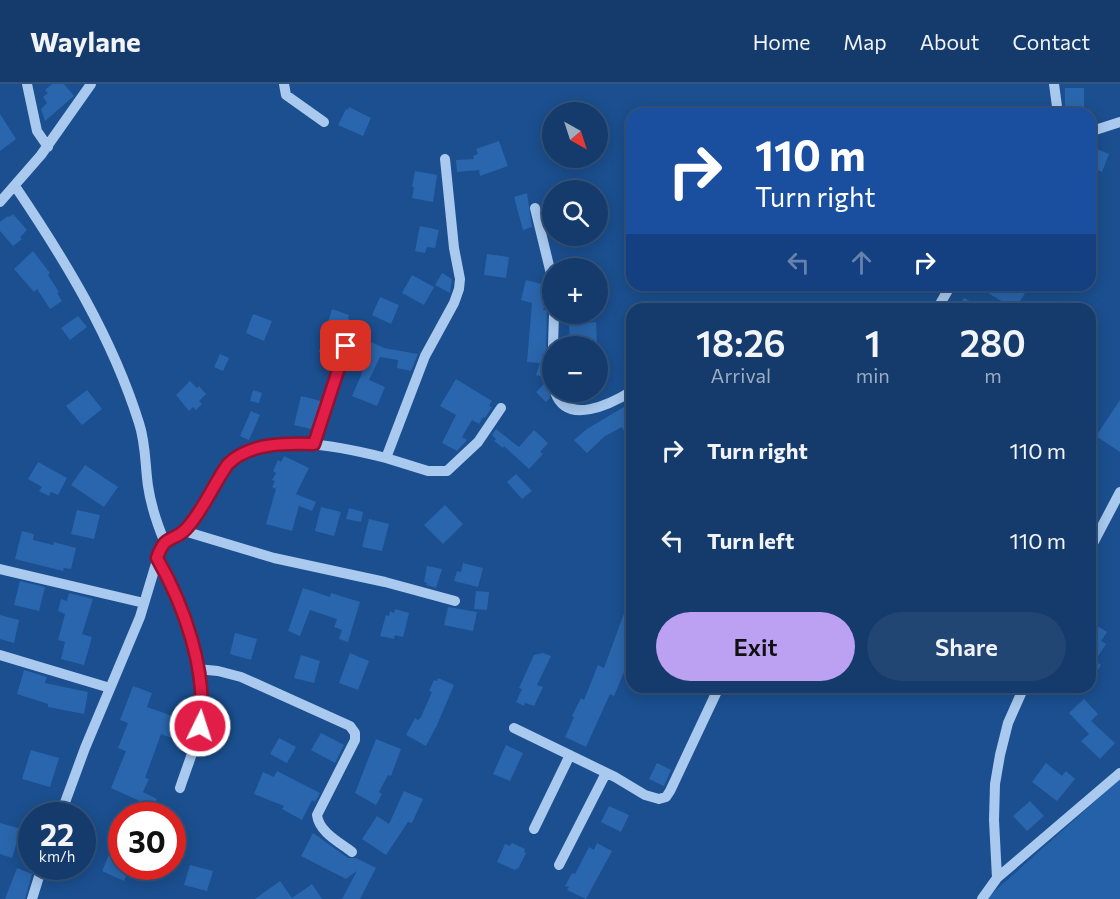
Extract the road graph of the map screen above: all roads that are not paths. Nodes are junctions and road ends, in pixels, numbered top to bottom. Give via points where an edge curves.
1 (27, 84) edge
2 (91, 84) edge
3 (284, 84) edge
4 (1054, 84) edge
5 (1057, 108) edge
6 (324, 122) dead end
7 (1120, 122) edge
8 (1096, 130) edge
9 (48, 147) junction
10 (445, 159) dead end
11 (15, 186) junction
12 (0, 202) edge
13 (535, 208) dead end
14 (547, 258) edge
15 (353, 327) dead end
16 (626, 394) edge
17 (562, 402) edge
18 (501, 408) dead end
19 (314, 444) junction
20 (386, 458) junction
21 (1120, 492) edge
22 (184, 531) junction
23 (1096, 538) edge
24 (165, 543) junction
25 (157, 558) junction
26 (0, 569) edge
27 (455, 601) dead end
28 (144, 603) junction
29 (0, 655) edge
30 (197, 669) junction
31 (110, 688) junction
32 (716, 693) edge
33 (1021, 693) edge
34 (514, 728) dead end
35 (570, 755) junction
36 (606, 773) junction
37 (1120, 773) edge
38 (180, 788) dead end
39 (65, 802) edge
40 (534, 828) dead end
41 (352, 852) dead end
42 (559, 865) dead end
43 (997, 878) junction
44 (38, 880) edge
45 (32, 899) edge
46 (982, 899) edge

1 - 9 street via 37,131
2 - 9 street
3 - 6 street via 286,95
4 - 5 street
7 - 8 street
9 - 11 street
10 - 20 street via 459,289 424,356
11 - 12 street
11 - 24 street via 50,238 103,332 144,440 149,492
13 - 14 street
15 - 19 street
16 - 17 street via 584,411
18 - 20 street via 478,442 447,471 428,471
19 - 20 street
19 - 22 street via 261,447 236,456
21 - 23 street
22 - 24 street
22 - 27 street via 274,558
24 - 25 street
25 - 28 street
25 - 30 street via 174,588
26 - 28 street
28 - 31 street
29 - 31 street
30 - 38 street via 200,726
30 - 41 street via 241,677 350,726 355,740 317,814 323,830
31 - 39 street
32 - 36 street via 666,797 645,795
33 - 43 street via 1008,723 997,774
34 - 35 street
35 - 36 street
35 - 40 street
36 - 42 street
37 - 43 street
43 - 46 street
44 - 45 street

